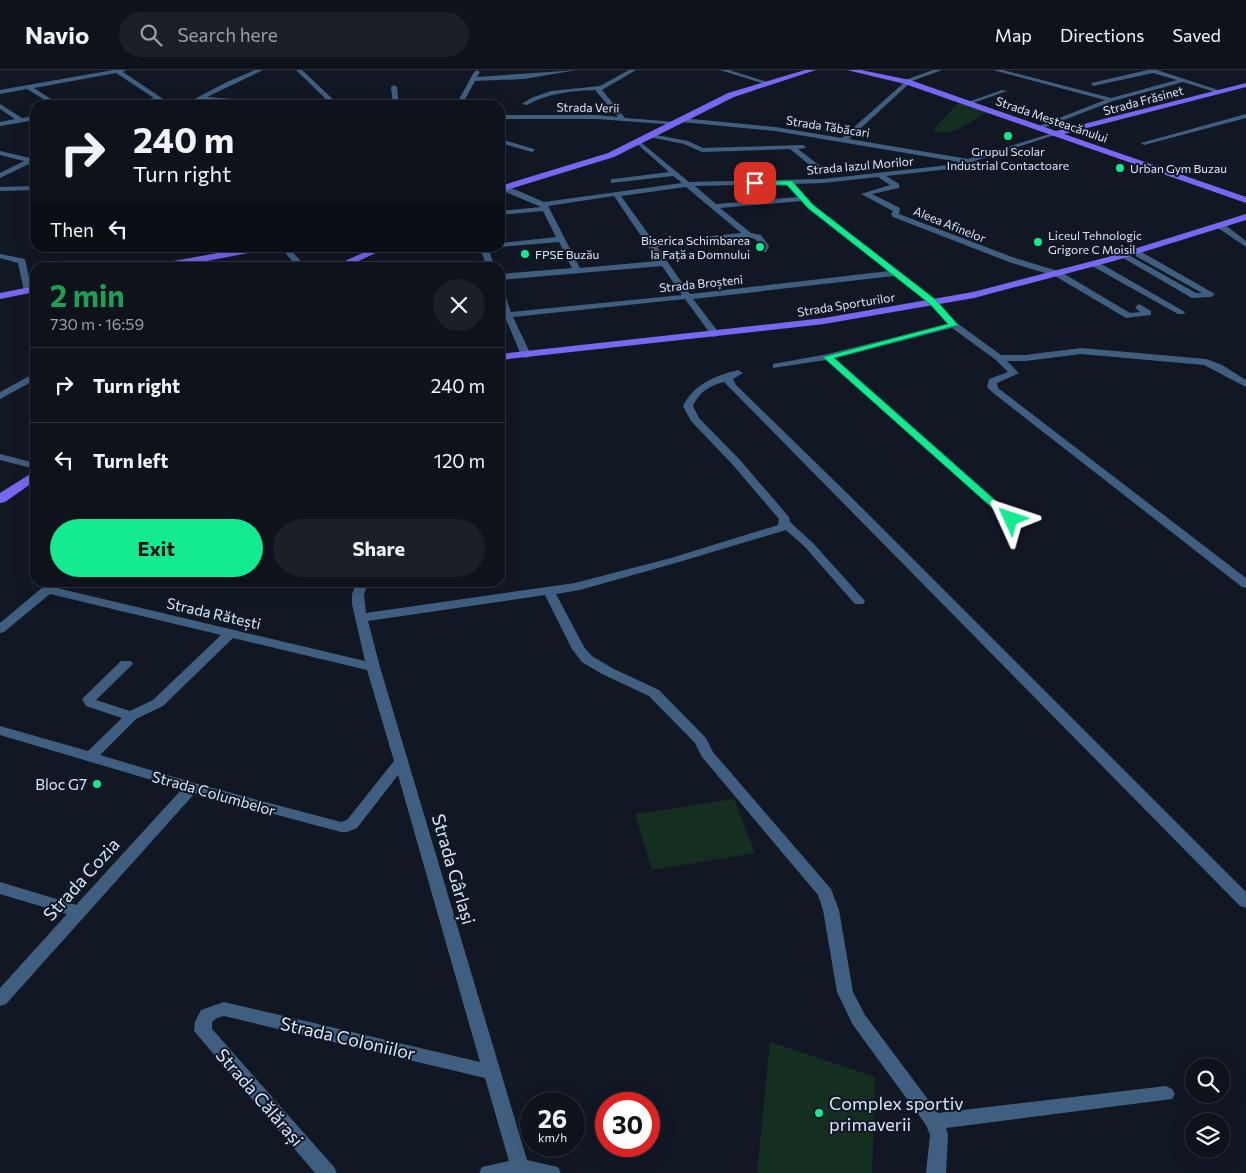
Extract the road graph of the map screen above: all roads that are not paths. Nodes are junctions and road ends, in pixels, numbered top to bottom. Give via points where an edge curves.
1 (119, 70) edge
2 (260, 70) edge
3 (299, 70) edge
4 (478, 70) edge
5 (574, 70) edge
6 (633, 70) edge
7 (723, 70) edge
8 (812, 70) edge
9 (851, 70) edge
10 (939, 70) edge
11 (996, 70) edge
12 (1152, 70) edge
13 (473, 79) junction
14 (1184, 80) junction
15 (907, 82) junction
16 (767, 83) junction
17 (1093, 84) dead end
18 (1242, 86) edge
19 (28, 87) junction
20 (394, 87) dead end
21 (599, 88) junction
22 (1004, 91) dead end
23 (1217, 91) junction
24 (0, 92) edge
25 (200, 98) junction
26 (159, 99) joint
27 (49, 100) edge
28 (153, 100) edge
29 (196, 100) edge
30 (222, 100) edge
31 (331, 100) edge
32 (395, 100) edge
33 (462, 100) edge
34 (1111, 100) junction
35 (968, 103) junction
36 (525, 104) dead end
37 (0, 106) edge
38 (1246, 116) edge
39 (505, 117) edge
40 (30, 119) edge
41 (623, 119) junction
42 (22, 120) junction
43 (679, 122) junction
44 (0, 124) edge
45 (1036, 129) junction
46 (1072, 133) junction
47 (1055, 134) junction
48 (650, 136) junction
49 (844, 140) junction
50 (505, 142) edge
51 (638, 142) junction
52 (1144, 144) dead end
53 (803, 147) dead end
54 (792, 148) junction
55 (1008, 149) junction
56 (532, 150) dead end
57 (0, 153) edge
58 (30, 158) edge
59 (30, 161) edge
60 (970, 161) junction
61 (820, 169) dead end
62 (676, 173) junction
63 (880, 175) junction
64 (0, 176) edge
65 (614, 181) dead end
66 (789, 183) junction
67 (689, 184) junction
68 (505, 187) edge
69 (30, 188) edge
70 (0, 189) edge
71 (505, 189) edge
72 (616, 194) junction
73 (1245, 199) edge
74 (802, 200) junction
75 (544, 206) junction
76 (715, 206) junction
77 (505, 212) edge
78 (1246, 217) edge
79 (1221, 226) junction
80 (748, 235) junction
81 (561, 239) junction
82 (505, 245) edge
83 (652, 245) junction
84 (1246, 245) edge
85 (763, 250) dead end
86 (237, 252) edge
87 (289, 252) edge
88 (371, 252) edge
89 (1135, 252) junction
90 (1122, 255) junction
91 (0, 256) edge
92 (183, 262) edge
93 (298, 262) edge
94 (348, 262) edge
95 (664, 263) junction
96 (1095, 264) junction
97 (578, 271) junction
98 (896, 273) junction
99 (1058, 274) junction
100 (505, 277) edge
101 (30, 287) edge
102 (30, 290) edge
103 (0, 296) edge
104 (686, 297) junction
105 (933, 302) junction
106 (1139, 307) dead end
107 (505, 312) edge
108 (1181, 312) dead end
109 (954, 325) junction
110 (715, 334) junction
111 (526, 355) junction
112 (505, 357) edge
113 (828, 357) junction
114 (999, 358) junction
115 (776, 366) dead end
116 (30, 379) edge
117 (1246, 384) edge
118 (0, 396) edge
119 (0, 457) edge
120 (30, 465) edge
121 (30, 479) edge
122 (0, 499) edge
123 (1011, 519) dead end
124 (785, 523) junction
125 (1246, 584) edge
126 (52, 587) edge
127 (57, 587) edge
128 (361, 587) edge
129 (549, 592) junction
130 (859, 601) dead end
131 (361, 618) junction
132 (0, 629) edge
133 (230, 633) junction
134 (126, 664) dead end
135 (374, 667) junction
136 (131, 716) junction
137 (0, 730) edge
138 (90, 757) junction
139 (401, 761) junction
140 (192, 787) junction
141 (0, 888) edge
142 (1246, 902) edge
143 (79, 912) junction
144 (0, 998) edge
145 (204, 1017) joint
146 (493, 1072) junction
147 (1166, 1094) dead end
148 (934, 1121) junction
149 (520, 1167) junction
150 (327, 1173) edge
151 (489, 1173) edge
152 (551, 1173) edge
153 (936, 1173) edge

1 - 19 street
1 - 26 street
2 - 25 street
3 - 31 street
4 - 13 street
5 - 13 street
6 - 21 street
7 - 16 street
8 - 16 main road
9 - 15 main road, Strada Mesteacănului
10 - 15 street
11 - 34 street
12 - 14 street
12 - 17 street
13 - 33 street
14 - 23 street
14 - 34 street
15 - 35 main road, Strada Mesteacănului
15 - 49 street
16 - 43 main road via 724,98
18 - 23 main road, Strada Frăsinet
19 - 24 street
19 - 27 street
20 - 32 street
21 - 36 street via 547,95
21 - 41 street
22 - 35 street
23 - 46 main road, Strada Frăsinet
25 - 29 street
25 - 30 street
26 - 28 street
34 - 45 street
35 - 45 main road, Strada Mesteacănului
37 - 42 street
38 - 52 street
39 - 41 street, Strada Verii
40 - 42 street
41 - 43 street, Strada Verii
42 - 44 street
43 - 48 main road
43 - 49 street, Strada Tăbăcari via 775,129
45 - 46 main road
45 - 47 main road, Strada Mesteacănului
45 - 55 street
46 - 47 main road, Strada Mesteacănului
46 - 73 main road, Strada Mesteacănului
47 - 55 street, Strada Iazul Morilor
48 - 51 main road
48 - 54 street via 686,142 702,150
49 - 60 street, Strada Tăbăcari
50 - 56 street
51 - 62 street
51 - 68 main road via 598,159
53 - 54 street
54 - 61 street
55 - 60 street, Strada Iazul Morilor
57 - 58 street
59 - 64 street
60 - 63 street, Strada Iazul Morilor via 944,168
62 - 65 street
62 - 67 street
63 - 66 street, Strada Iazul Morilor
63 - 99 street, Aleea Afinelor via 896,186 865,194 897,210 896,215 1012,260
66 - 67 street, Strada Iazul Morilor
66 - 74 street
67 - 72 street, Strada Iazul Morilor
67 - 76 street
69 - 70 street
71 - 75 street
72 - 75 street, Strada Iazul Morilor
72 - 83 street
74 - 76 street
74 - 98 street
75 - 77 street, Strada Iazul Morilor
75 - 81 street
76 - 80 street
78 - 79 main road, Strada Sporturilor
79 - 84 street
79 - 89 main road, Strada Sporturilor
80 - 83 street
80 - 85 street via 758,237 765,246
81 - 82 street
81 - 97 street
83 - 95 street
86 - 92 main road
87 - 93 street
88 - 94 main road
89 - 90 main road, Strada Sporturilor
89 - 90 street via 1211,294 1195,296
90 - 96 main road, Strada Sporturilor
91 - 101 street via 22,261
95 - 97 street
95 - 104 street
96 - 99 main road, Strada Sporturilor
96 - 108 street
97 - 100 street
98 - 104 street, Strada Broșteni
98 - 105 street
99 - 105 main road, Strada Sporturilor
99 - 106 street via 1129,316 1148,313
102 - 103 main road
104 - 107 street, Strada Broșteni
104 - 110 street
105 - 109 street
105 - 110 main road, Strada Sporturilor via 849,317
107 - 111 street
109 - 113 street
109 - 114 street
110 - 111 main road, Strada Sporturilor
111 - 112 main road, Strada Sporturilor
113 - 115 street
113 - 123 street
114 - 117 street via 1081,351 1196,361 1213,364
114 - 125 street via 1014,372 992,382 995,390
116 - 118 street
119 - 120 street
121 - 122 main road
124 - 129 street via 773,531
124 - 130 street
124 - 142 street via 785,519 736,462 695,419 688,406 699,388 733,375 728,381 733,387
126 - 132 street
127 - 133 street, Strada Rătești
128 - 131 street, Strada Gârlași via 358,594
129 - 131 street
129 - 148 street via 578,649 587,659 654,693 701,742 707,754 825,893 831,910 845,992 859,1020
131 - 135 street, Strada Gârlași
133 - 135 street, Strada Rătești
133 - 136 street via 158,703
134 - 136 street via 89,699 91,703
135 - 139 street, Strada Gârlași
136 - 138 street
137 - 138 street, Strada Columbelor
138 - 140 street, Strada Columbelor
139 - 140 street, Strada Columbelor via 347,827
139 - 146 street, Strada Gârlași
140 - 143 street, Strada Cozia
141 - 143 street
143 - 144 street, Strada Cozia
145 - 146 street, Strada Coloniilor via 213,1010 224,1009
145 - 150 street, Strada Călărași via 203,1031
146 - 149 street, Strada Gârlași
147 - 148 street
148 - 153 street via 939,1135
149 - 151 street
149 - 152 street

